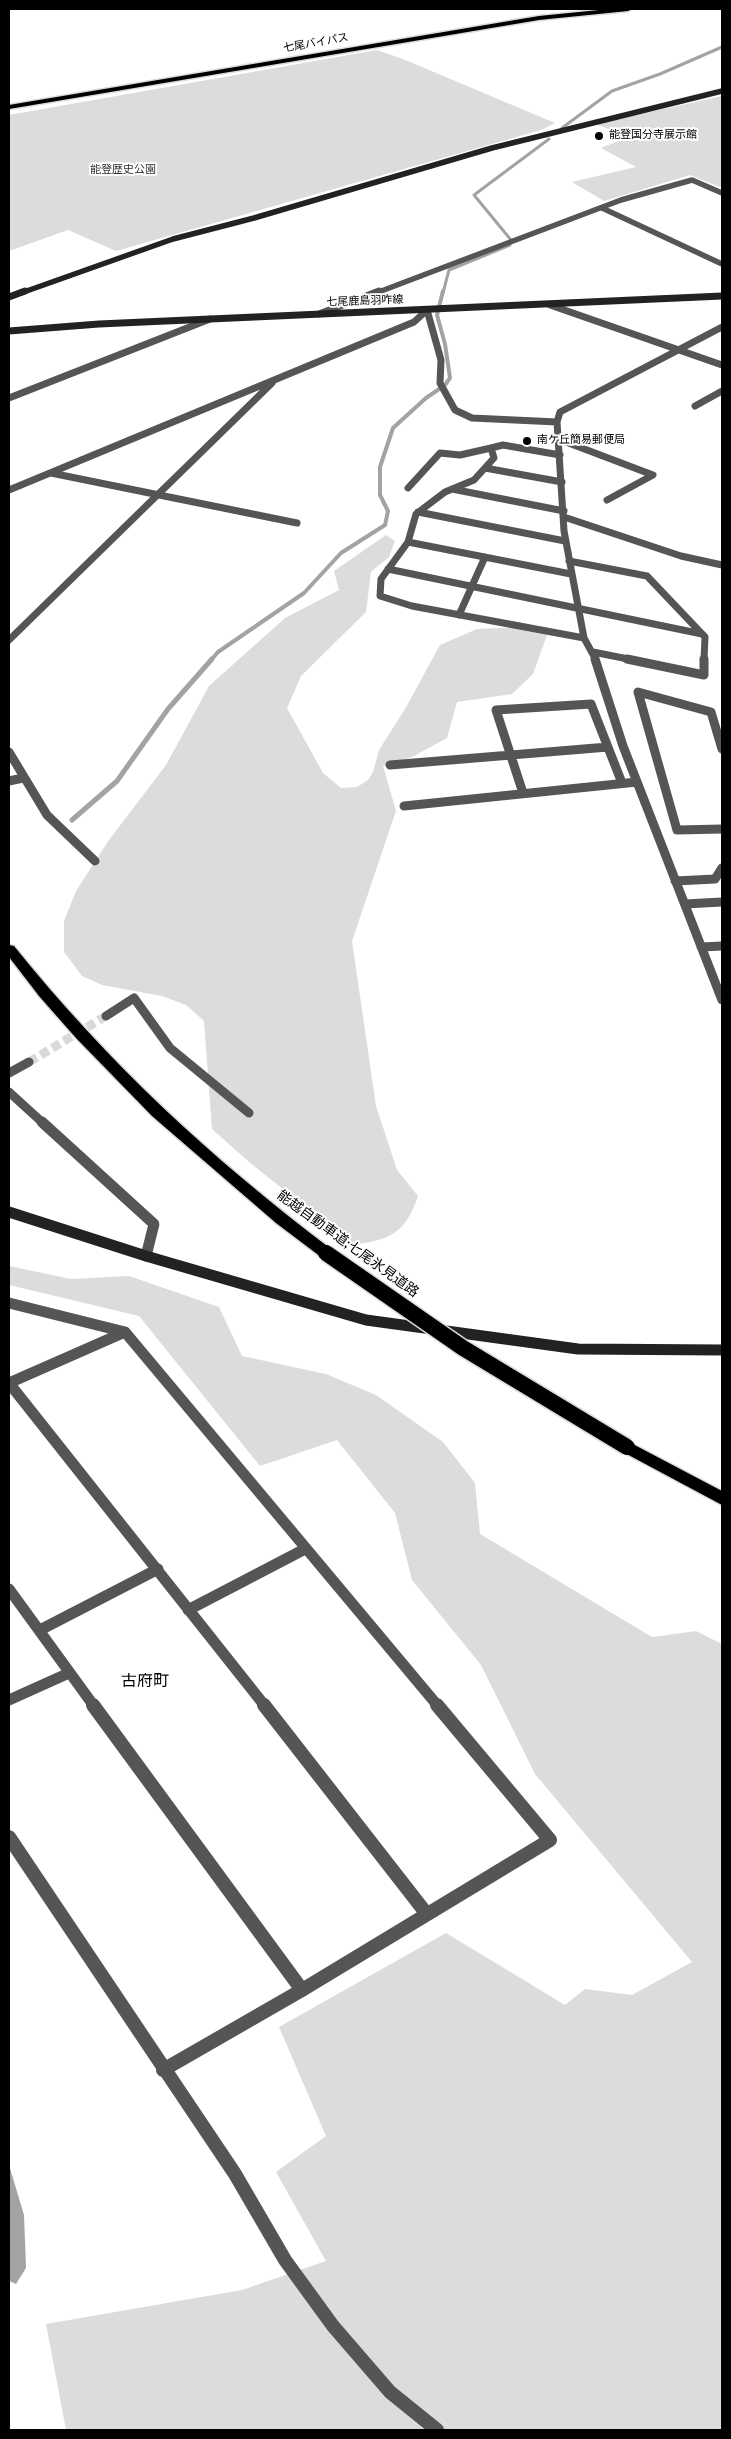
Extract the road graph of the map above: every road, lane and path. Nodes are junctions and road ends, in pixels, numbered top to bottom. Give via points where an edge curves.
1 (628, 9) edge
2 (722, 91) edge
3 (9, 107) edge
4 (722, 193) edge
5 (602, 208) junction
6 (722, 264) edge
7 (722, 296) edge
8 (9, 297) edge
9 (550, 304) junction
10 (430, 310) junction
11 (319, 314) junction
12 (210, 319) junction
13 (722, 327) edge
14 (9, 331) edge
15 (680, 350) junction
16 (722, 366) edge
17 (276, 379) junction
18 (722, 391) edge
19 (9, 398) edge
20 (695, 406) dead end
21 (556, 422) junction
22 (558, 439) junction
23 (491, 448) junction
24 (560, 455) junction
25 (485, 468) junction
26 (50, 473) junction
27 (562, 482) junction
28 (408, 488) dead end
29 (451, 489) junction
30 (9, 490) edge
31 (159, 494) junction
32 (607, 500) dead end
33 (418, 512) junction
34 (564, 514) junction
35 (296, 522) dead end
36 (566, 541) junction
37 (408, 542) junction
38 (485, 557) junction
39 (569, 561) junction
40 (722, 565) edge
41 (388, 569) junction
42 (571, 574) junction
43 (473, 587) junction
44 (578, 610) junction
45 (459, 615) junction
46 (702, 634) junction
47 (584, 638) junction
48 (9, 640) edge
49 (593, 652) junction
50 (608, 746) junction
51 (722, 748) edge
52 (9, 752) edge
53 (510, 756) junction
54 (390, 765) dead end
55 (24, 778) junction
56 (9, 781) edge
57 (637, 782) junction
58 (622, 783) junction
59 (523, 793) junction
60 (404, 806) dead end
61 (722, 829) edge
62 (95, 861) dead end
63 (722, 868) edge
64 (676, 881) junction
65 (722, 902) edge
66 (685, 904) junction
67 (722, 946) edge
68 (701, 947) junction
69 (9, 949) edge
70 (722, 997) edge
71 (106, 1016) tunnel mouth
72 (29, 1062) tunnel mouth
73 (9, 1073) edge
74 (9, 1092) edge
75 (249, 1113) dead end
76 (9, 1212) edge
77 (146, 1256) junction
78 (9, 1303) edge
79 (125, 1332) junction
80 (722, 1350) edge
81 (9, 1383) edge
82 (722, 1499) edge
83 (305, 1548) junction
84 (158, 1569) junction
85 (9, 1589) edge
86 (188, 1610) junction
87 (40, 1630) junction
88 (69, 1673) junction
89 (9, 1700) edge
90 (9, 1838) edge
91 (426, 1913) junction
92 (302, 1990) junction
93 (164, 2070) junction
94 (437, 2430) edge

1 - 3 highway, 七尾バイパス via 530,20
2 - 8 street via 492,148 173,239
4 - 5 street via 692,180
5 - 6 street
5 - 11 street
7 - 9 street, 七尾鹿島羽咋線
9 - 10 street, 七尾鹿島羽咋線
9 - 15 street
10 - 11 street, 七尾鹿島羽咋線
10 - 17 street via 414,322
10 - 21 street via 441,360 442,387 455,410 472,418
11 - 12 street, 七尾鹿島羽咋線
12 - 14 street, 七尾鹿島羽咋線
12 - 19 street
13 - 15 street
15 - 16 street
15 - 21 street via 560,412
17 - 26 street
17 - 31 street
18 - 20 street
21 - 22 street
22 - 24 street
22 - 32 street via 653,475
23 - 24 street via 503,445
23 - 25 street via 494,458
23 - 28 street via 460,455 440,453
24 - 27 street
25 - 27 street
25 - 29 street via 474,480
26 - 30 street
26 - 31 street
27 - 34 street
29 - 33 street
29 - 34 street
31 - 35 street
31 - 48 street
33 - 36 street
33 - 37 street
34 - 36 street
34 - 40 street via 681,556
36 - 39 street
37 - 38 street
37 - 41 street
38 - 42 street
38 - 43 street
39 - 42 street
39 - 46 street via 647,576
41 - 43 street
41 - 45 street via 381,579 380,596
42 - 44 street
43 - 44 street
43 - 45 street
44 - 46 street
44 - 47 street
45 - 47 street
46 - 49 street via 705,637 704,675
47 - 49 street
49 - 57 street
50 - 53 street
50 - 53 street via 591,704 496,710
50 - 58 street
51 - 61 street via 711,712 638,692 677,830
52 - 55 street
53 - 54 street
53 - 59 street
55 - 56 street
55 - 62 street via 47,815
57 - 58 street
57 - 64 street
58 - 59 street
59 - 60 street
63 - 64 street via 715,879
64 - 66 street
65 - 66 street
66 - 68 street
67 - 68 street
68 - 70 street
69 - 82 highway, 能越自動車道;七尾氷見道路, bridge via 84,1040 138,1095 200,1154 262,1205 463,1348 627,1447
71 - 75 street via 134,998 170,1048
72 - 73 street
74 - 77 street via 154,1224
76 - 77 street
77 - 80 street via 366,1320 578,1349
78 - 79 street
79 - 81 street
79 - 83 street
81 - 84 street
83 - 86 street
83 - 91 street via 550,1840
84 - 86 street
84 - 87 street
85 - 87 street
86 - 91 street
87 - 88 street
88 - 89 street
88 - 92 street
90 - 93 street
91 - 92 street
92 - 93 street
93 - 94 street via 235,2174 285,2260 333,2326 390,2392

